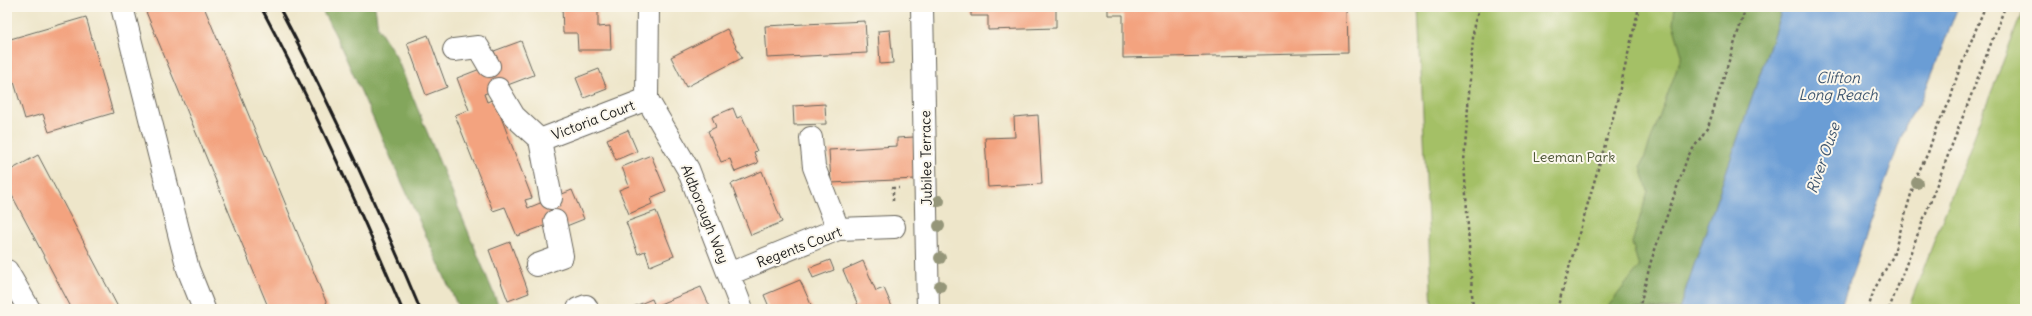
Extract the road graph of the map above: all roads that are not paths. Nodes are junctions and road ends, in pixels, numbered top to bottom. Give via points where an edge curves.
1 (122, 7) edge
2 (648, 7) edge
3 (922, 7) edge
4 (454, 50) dead end
5 (489, 66) dead end
6 (498, 88) dead end
7 (647, 99) junction
8 (811, 138) dead end
9 (540, 140) junction
10 (551, 198) dead end
11 (555, 221) dead end
12 (894, 227) dead end
13 (838, 229) junction
14 (537, 265) dead end
15 (7, 271) edge
16 (729, 274) junction
17 (23, 307) edge
18 (204, 309) edge
19 (578, 309) edge
20 (587, 309) edge
21 (742, 309) edge
22 (928, 309) edge

1 - 18 street via 188,270
2 - 7 street
3 - 22 street, Jubilee Terrace
4 - 5 street via 478,47
6 - 9 street via 514,116
7 - 9 street, Victoria Court
7 - 16 street, Aldborough Way via 688,169
8 - 13 street via 814,167
9 - 10 street
11 - 14 street via 562,256
12 - 13 street, Regents Court
13 - 16 street, Regents Court
15 - 17 street
16 - 21 street, Aldborough Way
19 - 20 street via 586,306

